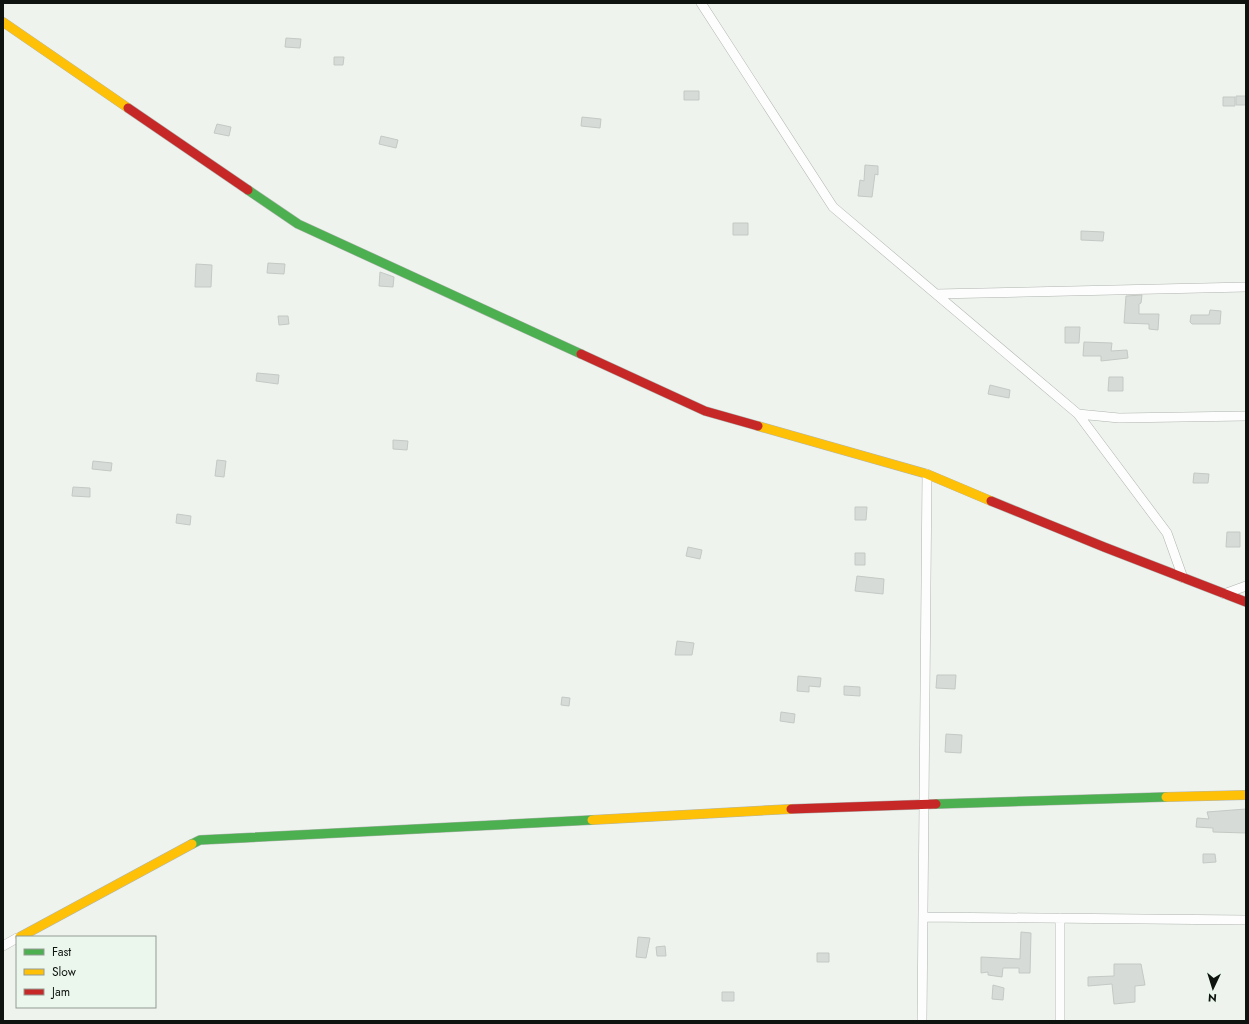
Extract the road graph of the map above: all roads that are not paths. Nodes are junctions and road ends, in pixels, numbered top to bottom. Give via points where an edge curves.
1 (701, 3) edge
2 (3, 22) edge
3 (1246, 287) edge
4 (936, 294) junction
5 (1078, 414) junction
6 (1246, 416) edge
7 (927, 474) junction
8 (1183, 578) junction
9 (1246, 586) edge
10 (1224, 594) junction
11 (1246, 602) edge
12 (1246, 795) edge
13 (924, 804) junction
14 (923, 917) junction
15 (1060, 918) junction
16 (1246, 920) edge
17 (22, 936) edge
18 (16, 939) edge
19 (3, 946) edge
20 (922, 1021) edge
21 (1060, 1021) edge

1 - 4 street via 833,207
2 - 7 street via 298,224 705,411
3 - 4 street
4 - 5 street
5 - 6 street via 1119,418
5 - 8 street via 1167,533
7 - 8 street
7 - 13 street
8 - 10 street
9 - 10 street
10 - 11 street
12 - 13 street
13 - 14 street
13 - 17 street via 200,840
14 - 15 street
14 - 20 street
15 - 16 street
15 - 21 street
18 - 19 street

